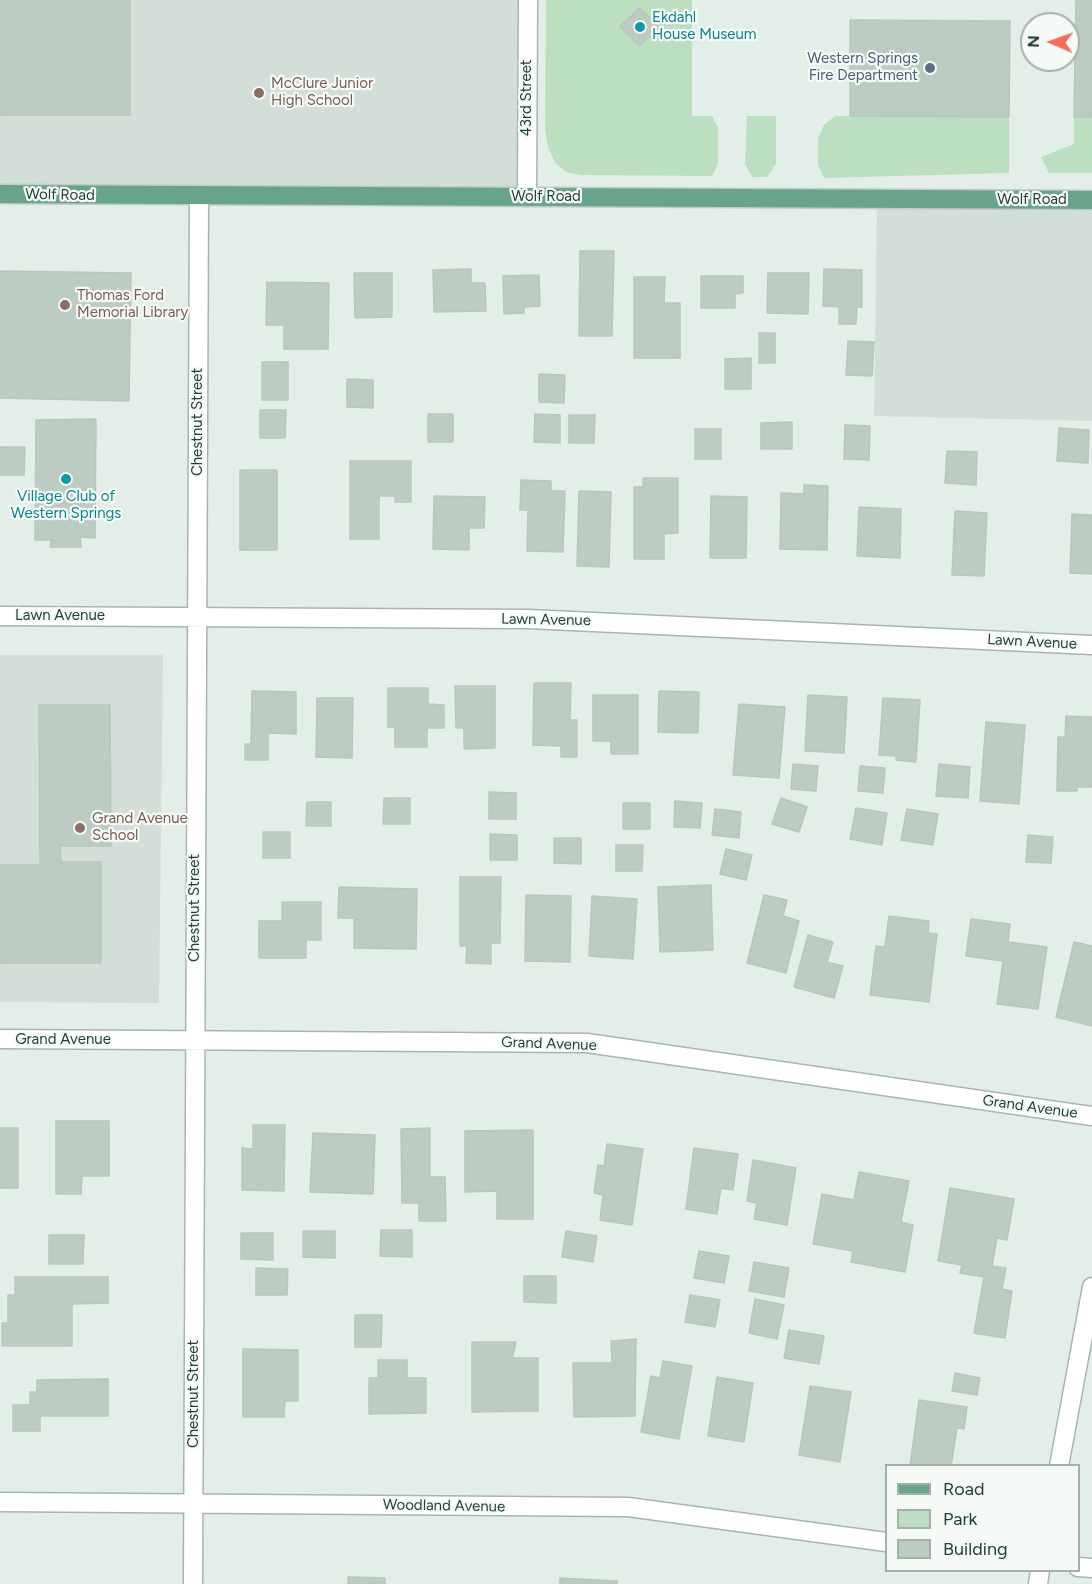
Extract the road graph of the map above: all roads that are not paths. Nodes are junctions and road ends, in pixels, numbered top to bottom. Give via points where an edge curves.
1 (528, 0) edge
2 (0, 194) edge
3 (199, 196) junction
4 (527, 197) junction
5 (1092, 200) edge
6 (0, 616) edge
7 (197, 616) junction
8 (1092, 645) edge
9 (0, 1039) edge
10 (194, 1041) junction
11 (1092, 1116) edge
12 (1092, 1287) edge
13 (1059, 1464) edge
14 (0, 1502) edge
15 (194, 1503) junction
16 (885, 1542) edge
17 (193, 1584) edge

1 - 4 street, 43rd Street
2 - 3 main road, Wolf Road
3 - 4 main road, Wolf Road
3 - 7 street, Chestnut Street
4 - 5 main road, Wolf Road
6 - 7 street, Lawn Avenue
7 - 8 street, Lawn Avenue via 540,619
7 - 10 street, Chestnut Street
9 - 10 street, Grand Avenue
10 - 11 street, Grand Avenue via 587,1043
10 - 15 street, Chestnut Street
12 - 13 street
14 - 15 street, Woodland Avenue
15 - 16 street, Woodland Avenue via 628,1507
15 - 17 street, Chestnut Street

